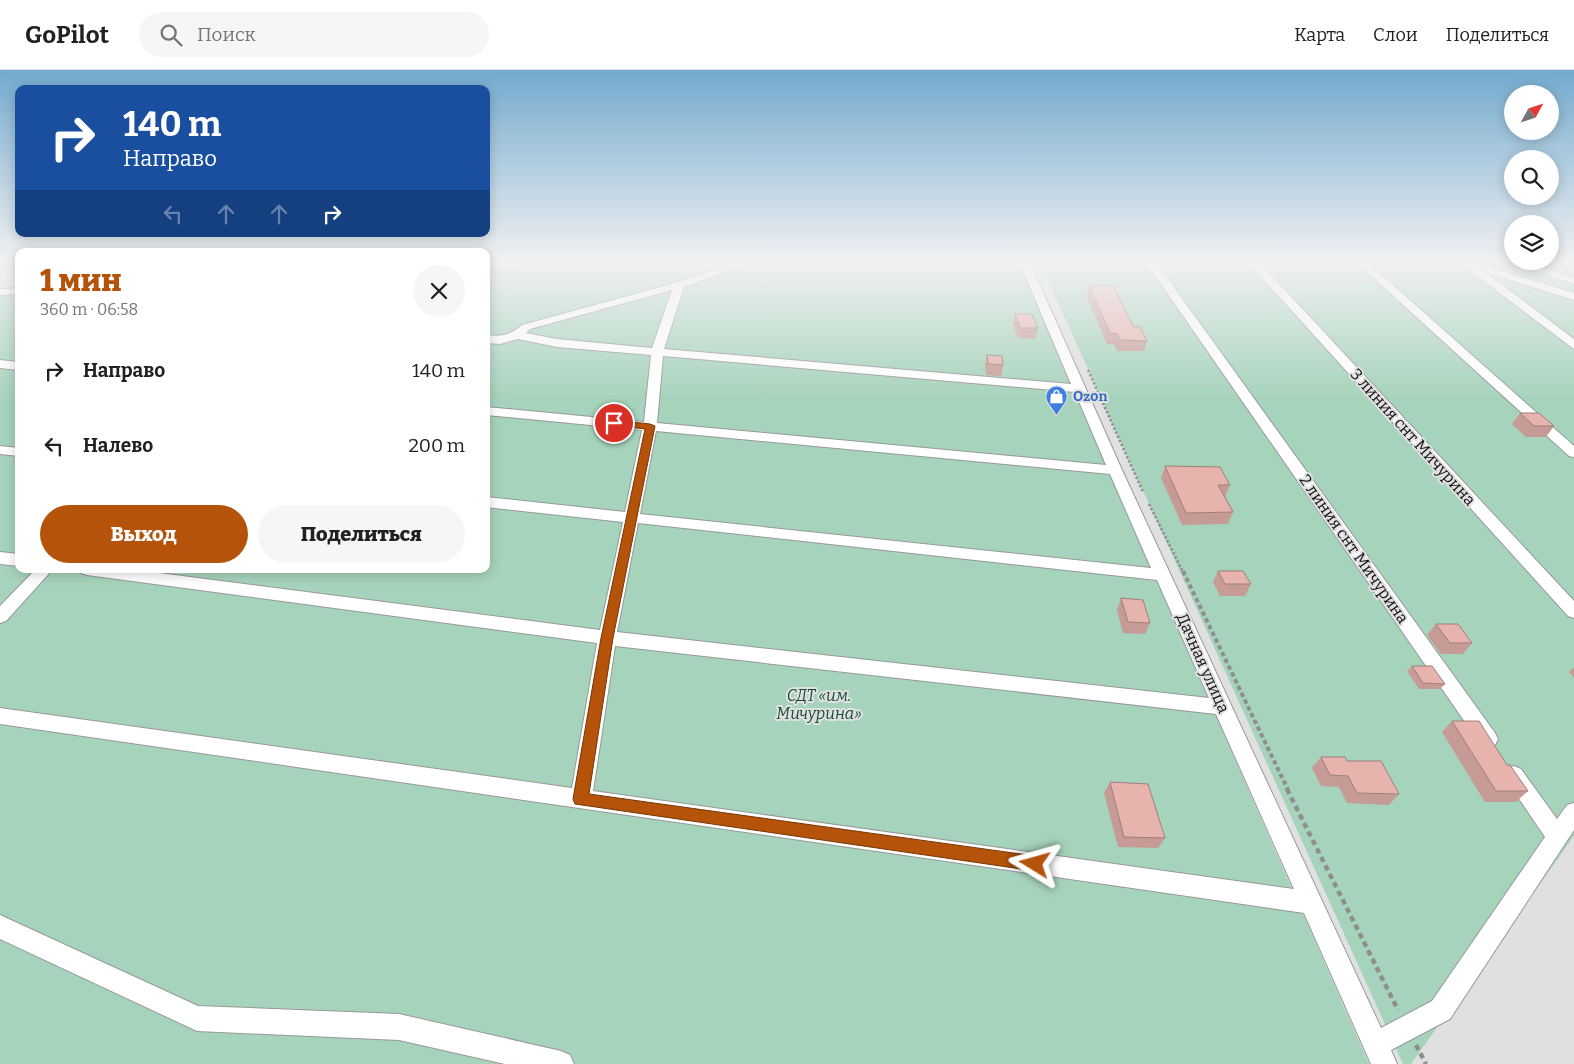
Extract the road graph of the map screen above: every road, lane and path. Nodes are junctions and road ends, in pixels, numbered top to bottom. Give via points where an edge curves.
1 (597, 307) edge
2 (672, 307) edge
3 (1044, 307) edge
4 (1183, 307) edge
5 (1295, 307) edge
6 (1412, 307) edge
7 (1524, 307) edge
8 (518, 335) junction
9 (490, 339) edge
10 (1574, 345) edge
11 (657, 352) junction
12 (0, 364) edge
13 (15, 366) edge
14 (1087, 368) dead end
15 (1080, 389) junction
16 (490, 411) edge
17 (650, 426) junction
18 (0, 450) edge
19 (15, 452) edge
20 (1574, 453) edge
21 (1115, 470) junction
22 (490, 502) edge
23 (632, 518) junction
24 (0, 558) edge
25 (15, 560) edge
26 (41, 573) edge
27 (117, 573) edge
28 (1163, 575) junction
29 (1574, 612) edge
30 (0, 617) edge
31 (607, 638) junction
32 (1223, 707) junction
33 (0, 716) edge
34 (1495, 748) edge
35 (1506, 764) edge
36 (581, 799) junction
37 (1574, 812) edge
38 (1557, 837) junction
39 (1311, 903) junction
40 (0, 927) edge
41 (1407, 1028) junction
42 (1379, 1054) edge
43 (561, 1064) edge
44 (1426, 1064) edge

1 - 8 street via 526,327
2 - 11 street
3 - 15 street, Дачная улица
4 - 34 street, 2 линия снт Мичурина
5 - 29 street, 3 линия снт Мичурина
6 - 20 street
7 - 10 street
8 - 9 street
8 - 11 street via 557,343
11 - 15 street
11 - 17 street
12 - 13 street
14 - 41 path via 1146,498
15 - 21 street, Дачная улица
16 - 17 street
17 - 21 street
17 - 23 street
18 - 19 street
21 - 28 street, Дачная улица
22 - 23 street
23 - 28 street
23 - 31 street
24 - 25 street
26 - 30 street
27 - 31 street
28 - 32 street, Дачная улица
31 - 32 street
31 - 36 street
32 - 39 street, Дачная улица
33 - 36 street
35 - 38 street
36 - 39 street
37 - 38 street
38 - 41 street via 1441,1010
39 - 42 street, Дачная улица
40 - 43 street via 197,1018 399,1028
41 - 42 street
41 - 44 path

